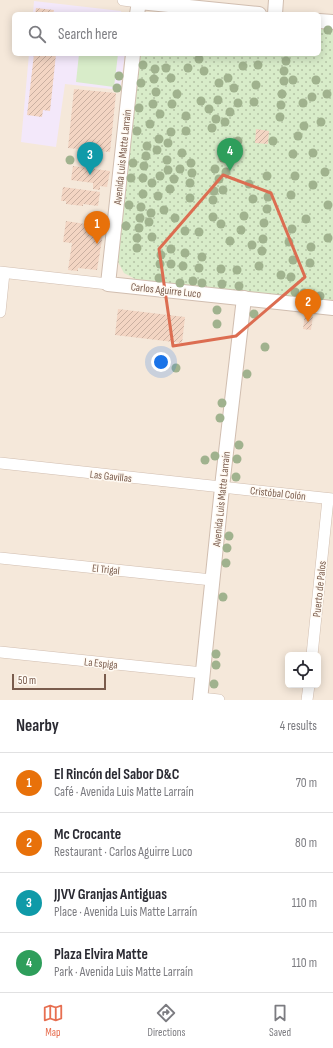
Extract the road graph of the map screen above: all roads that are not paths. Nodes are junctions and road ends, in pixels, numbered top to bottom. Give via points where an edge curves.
1 (123, 0) edge
2 (276, 0) edge
3 (138, 8) edge
4 (219, 12) edge
5 (275, 12) edge
6 (321, 21) edge
7 (333, 22) edge
8 (133, 56) edge
9 (2, 272) edge
10 (108, 284) junction
11 (244, 298) junction
12 (333, 308) edge
13 (0, 312) edge
14 (0, 464) edge
15 (222, 488) junction
16 (331, 499) edge
17 (0, 558) edge
18 (212, 580) junction
19 (0, 652) edge
20 (312, 652) edge
21 (203, 673) junction
22 (309, 688) edge
23 (200, 699) edge
24 (219, 700) edge
25 (307, 700) edge

1 - 3 street
2 - 5 street
3 - 4 street
6 - 7 street
8 - 10 street, Avenida Luis Matte Larraín
9 - 10 street, Carlos Aguirre Luco
9 - 13 street
10 - 11 street, Carlos Aguirre Luco
11 - 12 street, Carlos Aguirre Luco
11 - 15 street, Avenida Luis Matte Larraín
14 - 15 street, Las Gavillas
15 - 16 street, Cristóbal Colón
15 - 18 street, Avenida Luis Matte Larraín
16 - 20 street, Puerto de Palos
17 - 18 street, El Trigal
18 - 21 street, Avenida Luis Matte Larraín
19 - 21 street, La Espiga
21 - 23 street, Avenida Luis Matte Larraín
22 - 25 street
23 - 24 street

